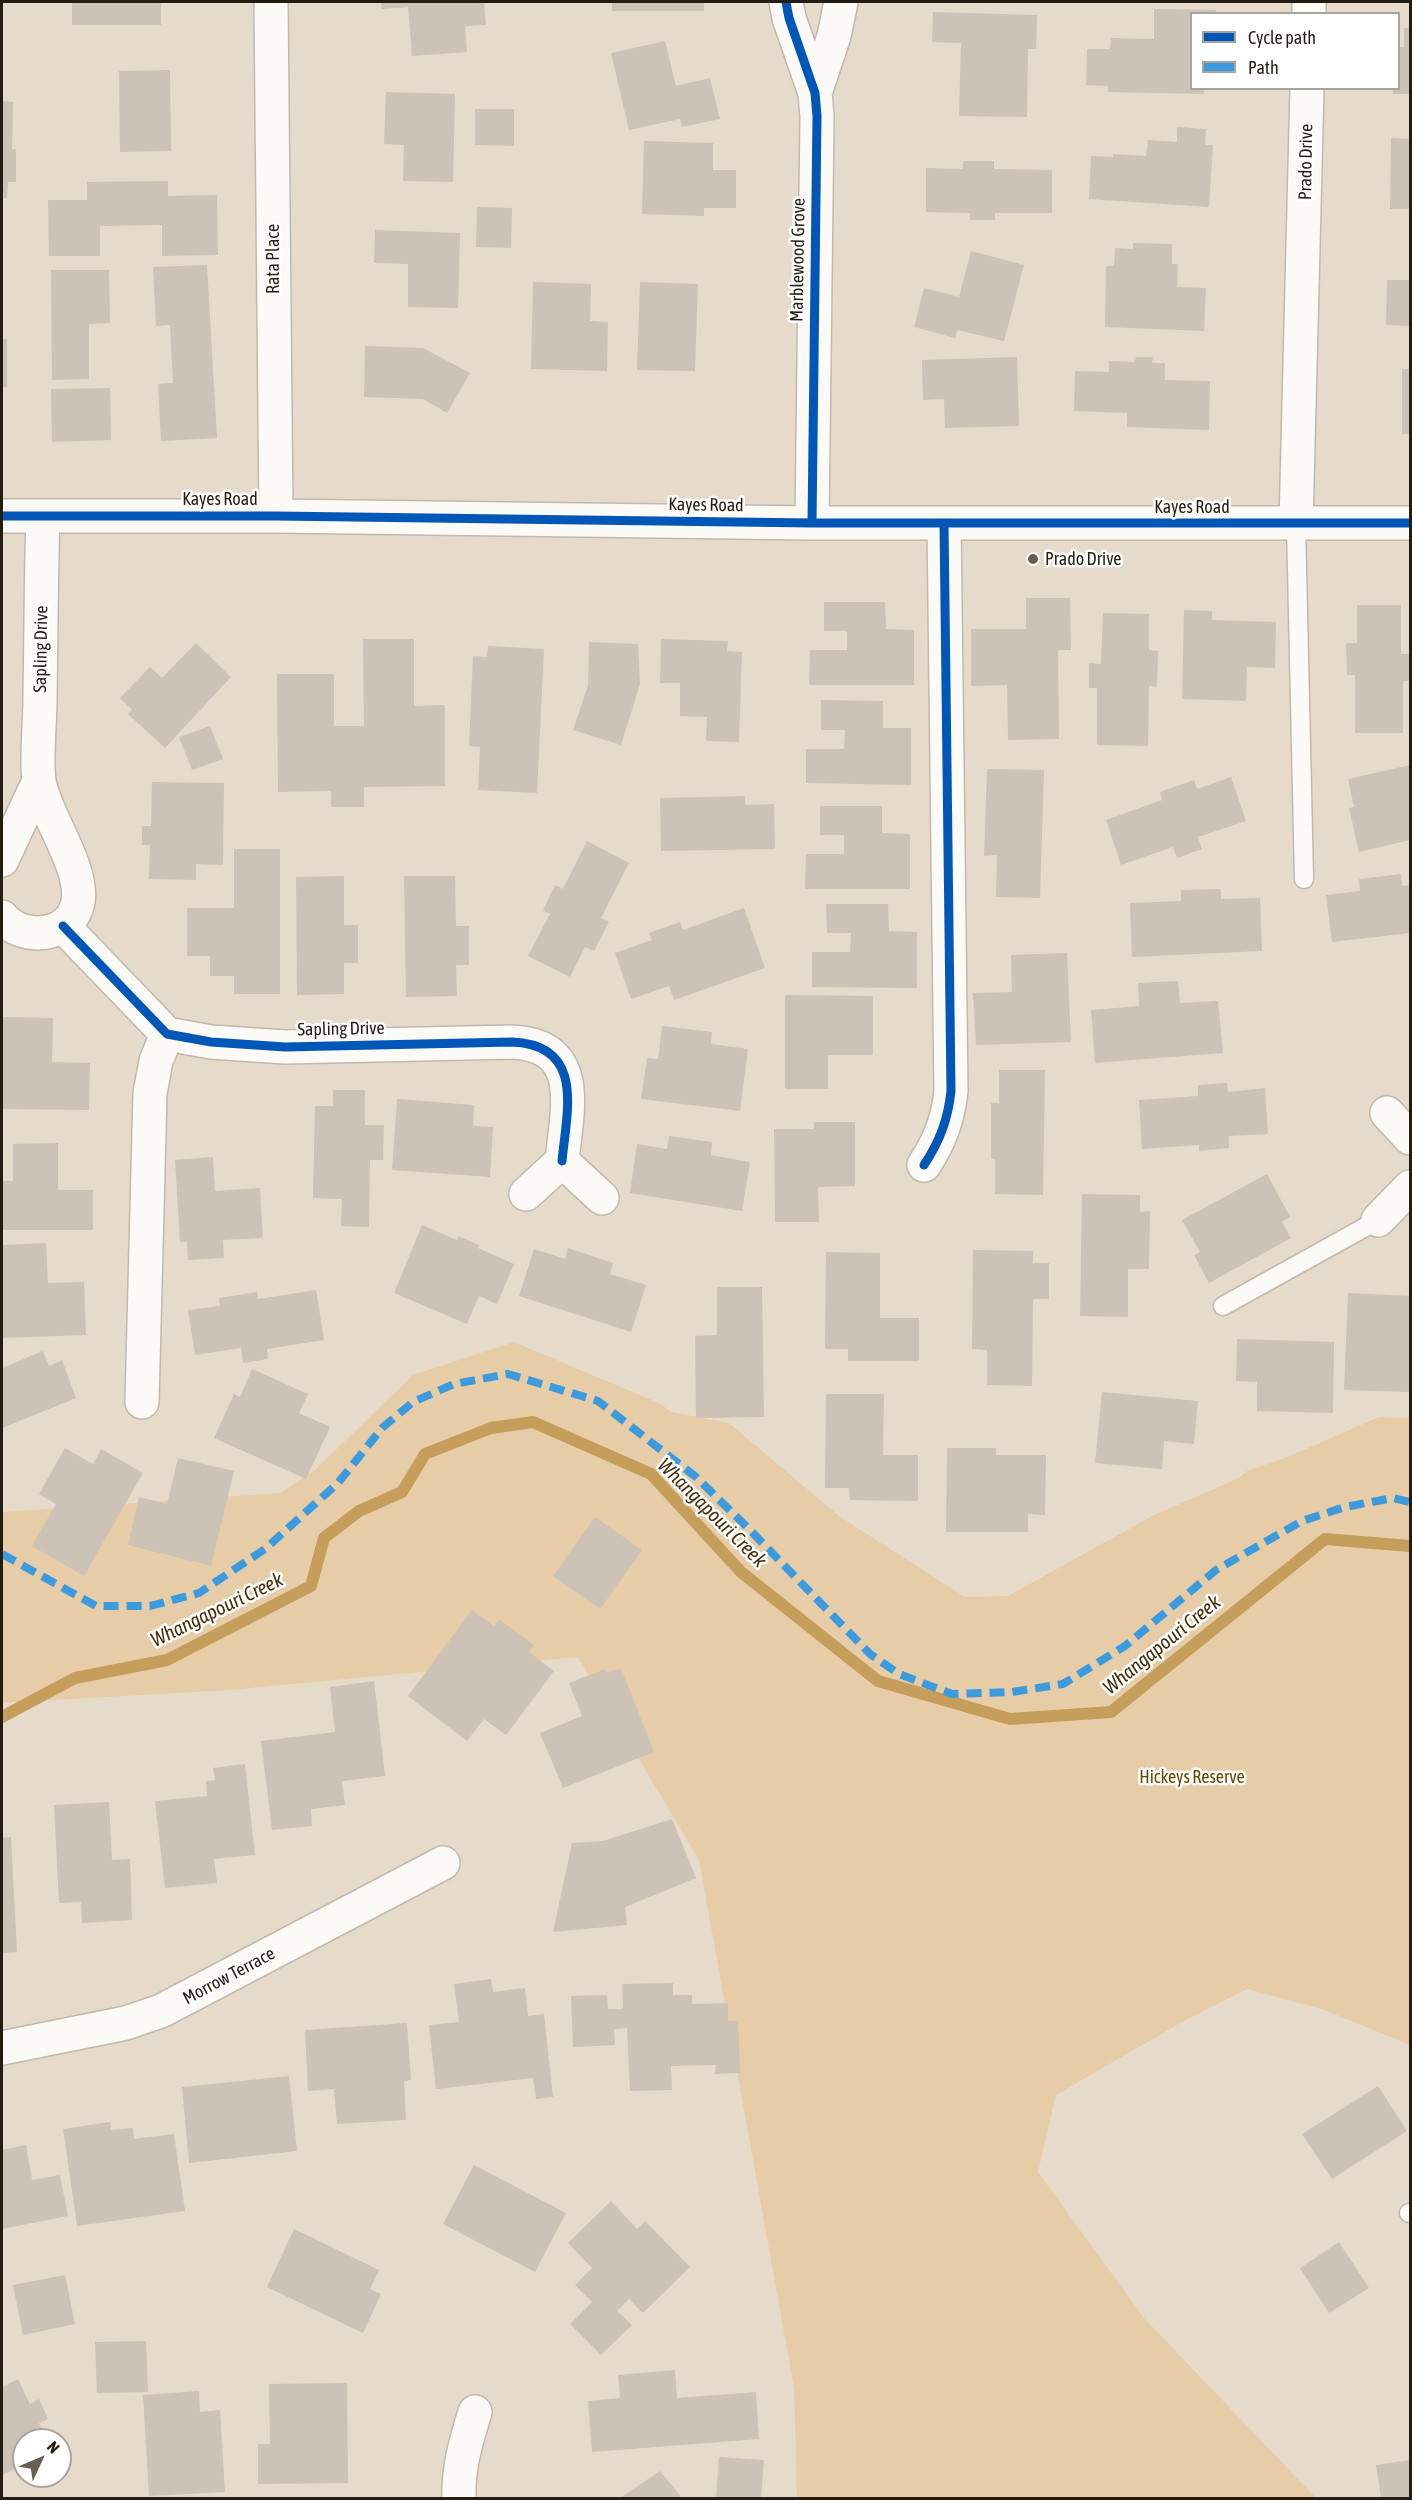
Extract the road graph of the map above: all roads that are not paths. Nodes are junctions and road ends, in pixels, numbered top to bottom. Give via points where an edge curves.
1 (271, 2) edge
2 (786, 2) edge
3 (841, 2) edge
4 (1307, 90) edge
5 (815, 93) junction
6 (2, 516) edge
7 (43, 516) junction
8 (276, 516) junction
9 (812, 523) junction
10 (944, 523) junction
11 (1410, 523) edge
12 (1296, 524) junction
13 (39, 782) junction
14 (2, 860) edge
15 (1304, 879) dead end
16 (2, 917) edge
17 (63, 926) junction
18 (167, 1034) junction
19 (1387, 1113) dead end
20 (1410, 1138) edge
21 (562, 1161) junction
22 (924, 1165) dead end
23 (1410, 1186) edge
24 (526, 1194) dead end
25 (602, 1198) dead end
26 (1378, 1220) joint
27 (1223, 1306) dead end
28 (142, 1402) dead end
29 (443, 1863) dead end
30 (2, 2048) edge
31 (475, 2412) dead end
32 (459, 2499) edge

1 - 8 street, Rata Place
2 - 5 street, Marblewood Grove
3 - 5 street, Marblewood Grove
4 - 12 street, Prado Drive
5 - 9 street, Marblewood Grove
6 - 7 street, Kayes Road
7 - 8 street, Kayes Road
7 - 13 street, Sapling Drive
8 - 9 street, Kayes Road
9 - 10 street, Kayes Road
10 - 12 street, Kayes Road
10 - 22 street via 951,1091 944,1128
11 - 12 street, Kayes Road
12 - 15 lane
13 - 14 street, Sapling Drive
13 - 17 street, Sapling Drive via 78,891 78,904
16 - 17 street via 25,932 39,933
17 - 18 street
18 - 21 street, Sapling Drive via 211,1042 285,1047 528,1043 552,1054 566,1075
18 - 28 street via 156,1061 150,1093
19 - 20 street
21 - 24 street
21 - 25 street
23 - 26 street
26 - 27 lane
29 - 30 street, Morrow Terrace via 161,2011 118,2025
31 - 32 street via 462,2455

